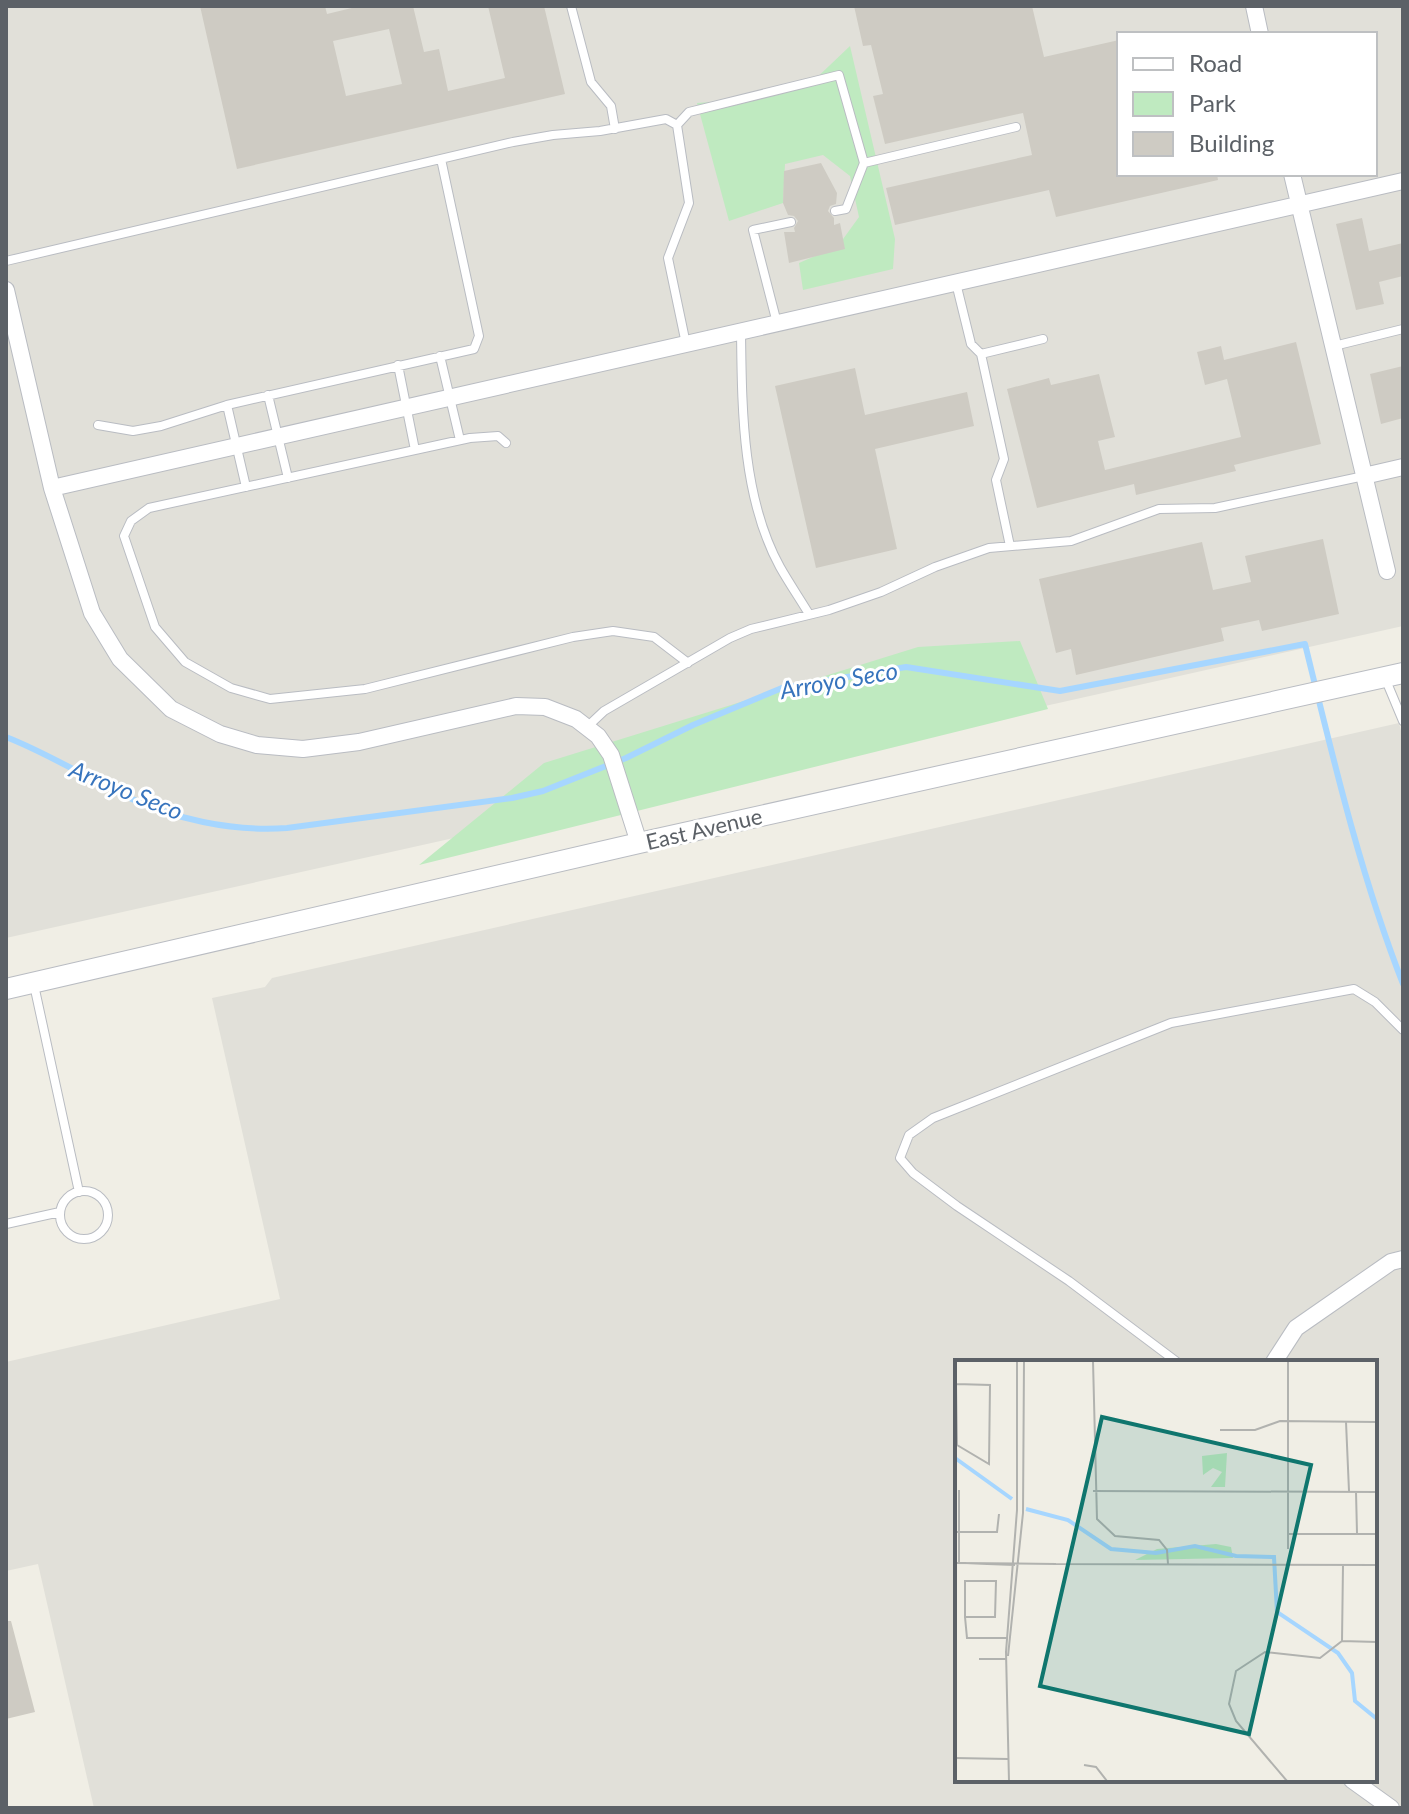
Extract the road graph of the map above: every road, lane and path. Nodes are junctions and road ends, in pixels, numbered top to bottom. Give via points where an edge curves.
1 (571, 6) edge
2 (1254, 6) edge
3 (1260, 32) edge
4 (677, 125) junction
5 (1016, 127) dead end
6 (615, 129) junction
7 (441, 159) junction
8 (864, 163) junction
9 (1292, 176) edge
10 (1403, 181) edge
11 (1299, 205) junction
12 (835, 211) dead end
13 (791, 222) dead end
14 (6, 261) edge
15 (956, 283) junction
16 (6, 290) edge
17 (777, 324) junction
18 (1403, 329) edge
19 (741, 332) junction
20 (1043, 339) dead end
21 (686, 344) junction
22 (1333, 346) junction
23 (981, 354) junction
24 (440, 356) junction
25 (398, 365) junction
26 (268, 395) junction
27 (451, 398) junction
28 (227, 405) junction
29 (409, 407) junction
30 (98, 425) dead end
31 (278, 437) junction
32 (460, 440) junction
33 (506, 443) dead end
34 (236, 447) junction
35 (415, 450) junction
36 (1403, 467) edge
37 (1364, 476) junction
38 (288, 478) junction
39 (246, 487) junction
40 (52, 488) junction
41 (1010, 546) junction
42 (1387, 571) dead end
43 (809, 614) junction
44 (688, 663) junction
45 (1394, 675) edge
46 (1403, 721) edge
47 (586, 727) junction
48 (639, 843) junction
49 (33, 982) junction
50 (6, 989) edge
51 (1403, 1030) edge
52 (79, 1192) junction
53 (60, 1212) junction
54 (6, 1224) edge
55 (1403, 1259) edge
56 (1174, 1360) edge
57 (1275, 1360) edge
58 (1355, 1782) edge
59 (1391, 1808) edge

1 - 6 lane via 591,82 611,106
2 - 3 street
4 - 6 lane via 666,119
4 - 8 lane via 689,112 839,75
4 - 21 lane via 689,203 668,258
5 - 8 lane
6 - 7 lane via 553,135
7 - 14 lane
7 - 24 lane via 479,336 474,349
8 - 12 lane via 846,209
9 - 11 street
10 - 11 street
11 - 15 street
11 - 22 street
13 - 17 lane via 753,230
15 - 17 street
15 - 23 lane via 971,344
16 - 40 street
17 - 19 street
18 - 22 lane
19 - 21 street
19 - 43 lane via 742,424 758,509 779,565
20 - 23 lane
21 - 27 street
22 - 37 street
23 - 41 lane via 1004,459 996,480
24 - 25 lane
24 - 27 lane
25 - 26 lane
25 - 29 lane
26 - 28 lane
26 - 31 lane
27 - 29 street
27 - 32 lane
28 - 30 lane via 141,430
28 - 34 lane
29 - 31 street
29 - 35 lane
31 - 34 street
31 - 38 lane
32 - 33 lane via 498,436
32 - 35 lane
34 - 39 lane
34 - 40 street
35 - 38 lane
36 - 37 street
37 - 41 lane via 1215,508 1159,509 1071,541
37 - 42 street
38 - 39 lane
39 - 44 lane via 149,508 131,521 124,536 155,627 185,662 231,688 270,699 365,689 613,631 654,637
40 - 47 street via 92,613 120,659 171,709 220,734 257,745 303,749 359,742 516,706 545,707
41 - 43 lane via 989,548 881,592
43 - 44 lane via 751,629
44 - 47 lane
45 - 46 lane
45 - 48 street, East Avenue
47 - 48 street via 611,755
48 - 49 street, East Avenue
49 - 50 street, East Avenue
49 - 52 lane
51 - 56 lane via 1354,989 1199,1016 933,1118 909,1135 900,1158 913,1173
52 - 53 lane via 66,1199
52 - 53 lane via 95,1193 106,1204 107,1220 99,1233 84,1238 69,1233
53 - 54 lane
55 - 57 street via 1296,1328
58 - 59 street

